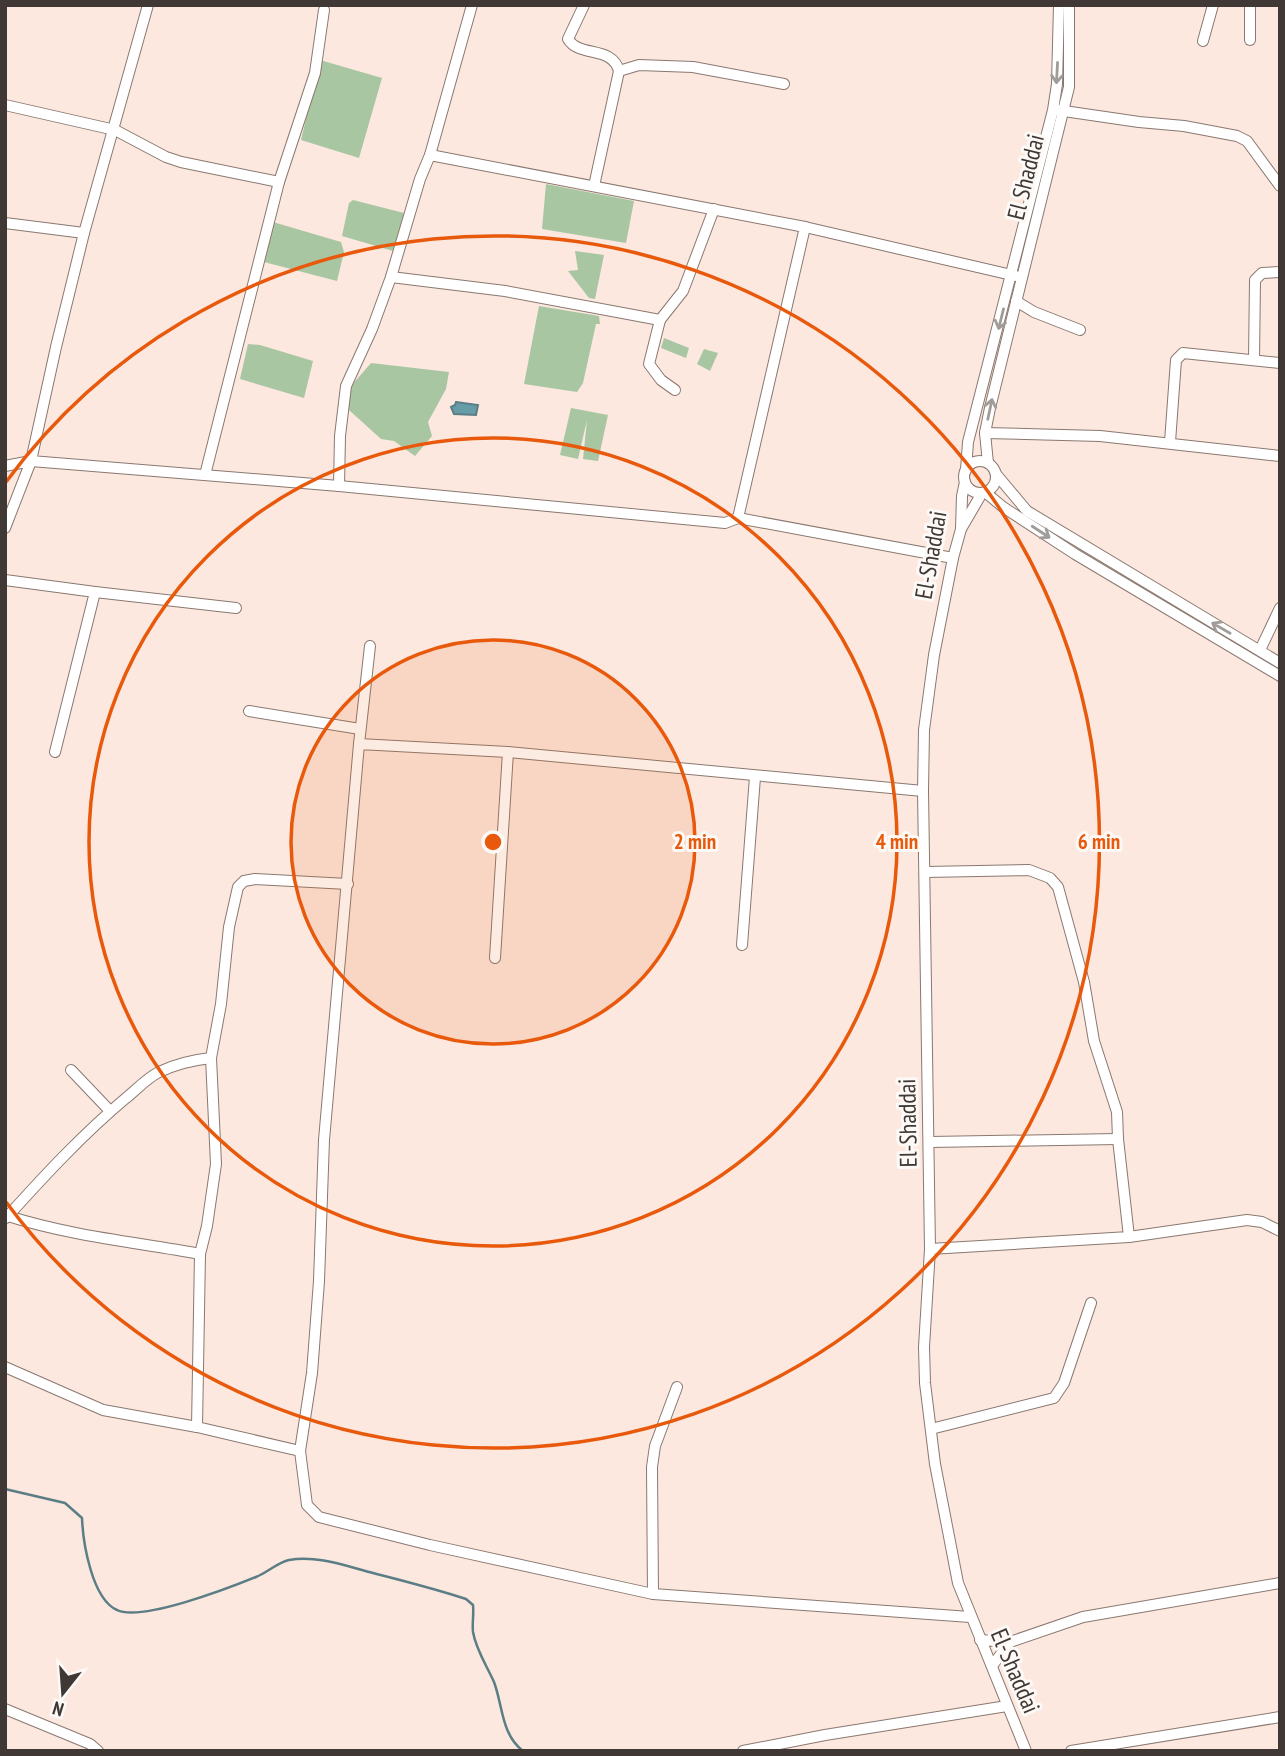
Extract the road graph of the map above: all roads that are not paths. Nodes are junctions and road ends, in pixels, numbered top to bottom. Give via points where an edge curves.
1 (148, 5) edge
2 (472, 5) edge
3 (584, 5) edge
4 (1059, 5) edge
5 (1069, 5) edge
6 (1213, 5) edge
7 (1250, 5) edge
8 (324, 10) dead end
9 (1250, 40) dead end
10 (1203, 41) dead end
11 (619, 71) junction
12 (784, 84) dead end
13 (5, 105) edge
14 (1058, 111) junction
15 (115, 130) junction
16 (430, 155) junction
17 (279, 182) junction
18 (594, 186) junction
19 (1280, 186) edge
20 (714, 209) junction
21 (5, 223) edge
22 (805, 227) junction
23 (84, 233) junction
24 (1280, 272) edge
25 (391, 276) junction
26 (1017, 276) junction
27 (1016, 301) junction
28 (660, 320) junction
29 (1080, 330) dead end
30 (1254, 360) junction
31 (1280, 363) edge
32 (675, 390) dead end
33 (985, 433) junction
34 (1170, 442) junction
35 (1280, 456) edge
36 (31, 461) junction
37 (988, 463) junction
38 (5, 466) edge
39 (966, 470) junction
40 (996, 474) junction
41 (205, 475) junction
42 (965, 482) junction
43 (339, 486) junction
44 (984, 493) junction
45 (738, 518) junction
46 (5, 528) edge
47 (961, 529) junction
48 (953, 558) junction
49 (5, 580) edge
50 (95, 592) junction
51 (1153, 594) junction
52 (236, 608) dead end
53 (1280, 608) edge
54 (370, 646) dead end
55 (1260, 650) junction
56 (1280, 663) edge
57 (1280, 676) edge
58 (249, 711) dead end
59 (360, 729) junction
60 (359, 744) junction
61 (55, 752) dead end
62 (508, 752) junction
63 (755, 777) junction
64 (923, 791) junction
65 (925, 872) junction
66 (348, 884) junction
67 (742, 945) dead end
68 (495, 958) dead end
69 (211, 1058) junction
70 (71, 1070) dead end
71 (110, 1111) junction
72 (1118, 1139) junction
73 (930, 1142) junction
74 (7, 1217) edge
75 (1280, 1231) edge
76 (1129, 1237) junction
77 (930, 1249) junction
78 (200, 1254) junction
79 (1091, 1303) dead end
80 (5, 1367) edge
81 (677, 1387) dead end
82 (197, 1427) junction
83 (931, 1429) junction
84 (300, 1451) junction
85 (1280, 1583) edge
86 (653, 1594) junction
87 (970, 1617) junction
88 (980, 1640) junction
89 (1010, 1642) junction
90 (992, 1666) junction
91 (1007, 1706) junction
92 (5, 1709) edge
93 (1280, 1717) edge
94 (97, 1751) edge
95 (743, 1751) edge
96 (1026, 1751) edge
97 (1071, 1751) edge

1 - 15 street
2 - 16 street
3 - 11 street via 569,43 607,55
4 -> 14 street
5 - 14 street, El Shaddai via 1069,78
6 - 10 street
7 - 9 street
8 - 17 street via 314,73
11 - 12 street via 639,65 693,68
11 - 18 street
13 - 15 street
14 - 19 street via 1184,125 1237,136 1247,141
14 - 26 street
15 - 17 street via 181,162
15 - 23 street
16 - 18 street
16 - 25 street
17 - 41 street
18 - 20 street
20 - 22 street
20 - 28 street via 691,274
21 - 23 street
22 - 26 street
22 - 45 street
23 - 36 street
24 - 30 street via 1262,272 1255,280
25 - 28 street via 505,291
25 - 43 street via 346,386
26 - 27 street
26 -> 39 street via 968,442
27 - 29 street
33 -> 27 street
28 - 32 street via 649,364
30 - 31 street
30 - 34 street via 1178,356
33 - 34 street
33 - 37 street
34 - 35 street
36 - 38 street
36 - 41 street
36 - 46 street
37 - 39 street via 978,461
37 - 40 street
39 - 42 street
40 - 44 street via 995,483
40 - 51 street via 1027,511
41 - 43 street
42 - 44 street via 972,491
42 - 47 street, El-Shaddai
43 - 45 street via 725,523
44 - 47 street
44 -> 51 street via 1065,547
45 - 48 street
47 - 48 street, El-Shaddai
48 - 64 street, El-Shaddai via 924,730
49 - 50 street
50 - 52 street
50 - 61 street
55 -> 51 street
51 - 57 street
53 - 55 street
54 - 59 street
55 - 56 street
58 - 59 street
59 - 60 street
60 - 62 street
60 - 66 street
62 - 63 street
62 - 68 street
63 - 64 street
63 - 67 street
64 - 65 street, El-Shaddai
65 - 72 street via 1029,870 1050,878 1058,887 1084,982 1094,1041 1117,1112
65 - 73 street, El-Shaddai
66 - 69 street via 255,878 238,887
66 - 84 street via 325,1130 312,1373
69 - 71 street via 187,1061 158,1073
69 - 78 street via 216,1164
70 - 71 street
71 - 74 street
72 - 73 street
72 - 76 street
73 - 77 street, El-Shaddai
74 - 78 street via 95,1238
75 - 76 street via 1247,1220
76 - 77 street
77 - 83 street, El-Shaddai via 924,1347
78 - 82 street
79 - 83 street via 1064,1383 1054,1398
80 - 82 street via 103,1410
81 - 86 street via 655,1446
82 - 84 street
83 - 87 street, El-Shaddai via 951,1552
84 - 86 street via 307,1505 319,1517
85 - 89 street via 1083,1617
86 - 87 street
87 - 88 street, El-Shaddai
88 - 89 street
88 - 90 street, El-Shaddai
89 - 90 street
90 - 91 street, El-Shaddai
91 - 95 street
91 - 96 street, El-Shaddai
92 - 94 street
93 - 97 street

